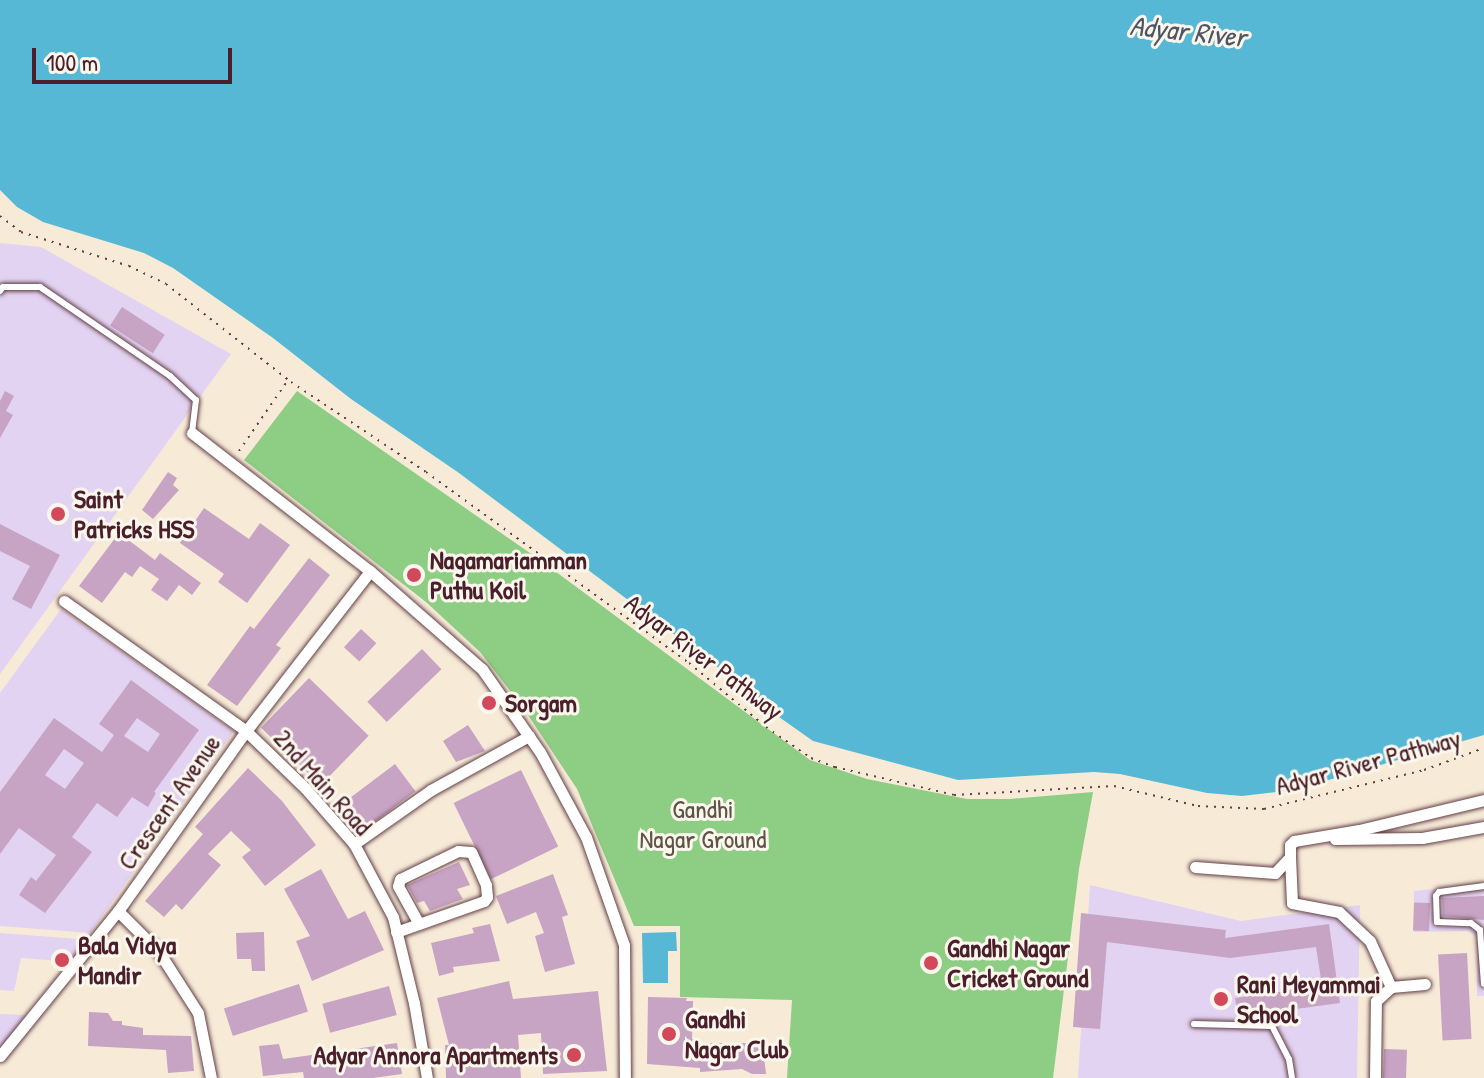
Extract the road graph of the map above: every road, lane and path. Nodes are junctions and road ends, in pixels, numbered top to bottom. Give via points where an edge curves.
1 (0, 216) edge
2 (0, 291) edge
3 (288, 379) junction
4 (192, 433) joint
5 (231, 463) junction
6 (370, 571) junction
7 (64, 601) dead end
8 (246, 731) junction
9 (529, 736) junction
10 (1484, 748) edge
11 (1484, 800) edge
12 (1484, 827) edge
13 (1294, 841) junction
14 (354, 844) junction
15 (1290, 857) junction
16 (1195, 867) dead end
17 (1484, 886) edge
18 (118, 911) junction
19 (419, 924) junction
20 (396, 932) junction
21 (1425, 984) dead end
22 (1484, 984) edge
23 (1391, 987) junction
24 (1194, 1024) dead end
25 (0, 1056) edge
26 (211, 1078) edge
27 (427, 1078) edge
28 (625, 1078) edge
29 (1292, 1078) edge
30 (1375, 1078) edge

1 - 3 path, Adyar River Pathway via 21,232 129,266 166,284
2 - 4 lane via 40,287 170,376 196,400
3 - 5 path
3 - 10 path, Adyar River Pathway via 450,489 689,663 786,741 835,767 954,795 1114,786 1198,806 1264,809 1409,774
4 - 5 street
5 - 6 street
6 - 8 street, Crescent Avenue
6 - 9 street via 482,669
7 - 8 street, 2nd Main Road
8 - 14 street, 2nd Main Road
8 - 18 street, Crescent Avenue
9 - 14 street via 431,790
9 - 28 street via 586,837 624,945
11 - 13 street
12 - 13 street via 1422,838
13 - 15 street
14 - 20 street, 2nd Main Road
15 - 16 street via 1275,873
15 - 23 street via 1292,903 1339,912 1370,941
17 - 22 lane via 1436,896 1437,922 1471,923 1480,930
18 - 25 street, Crescent Avenue
18 - 26 street via 159,952 198,1013
19 - 19 street via 487,897 471,852 458,851 400,879 398,886
19 - 20 street
20 - 27 street, 2nd Main Road
21 - 23 street
23 - 30 street via 1376,1001
24 - 29 lane via 1272,1026 1286,1049

